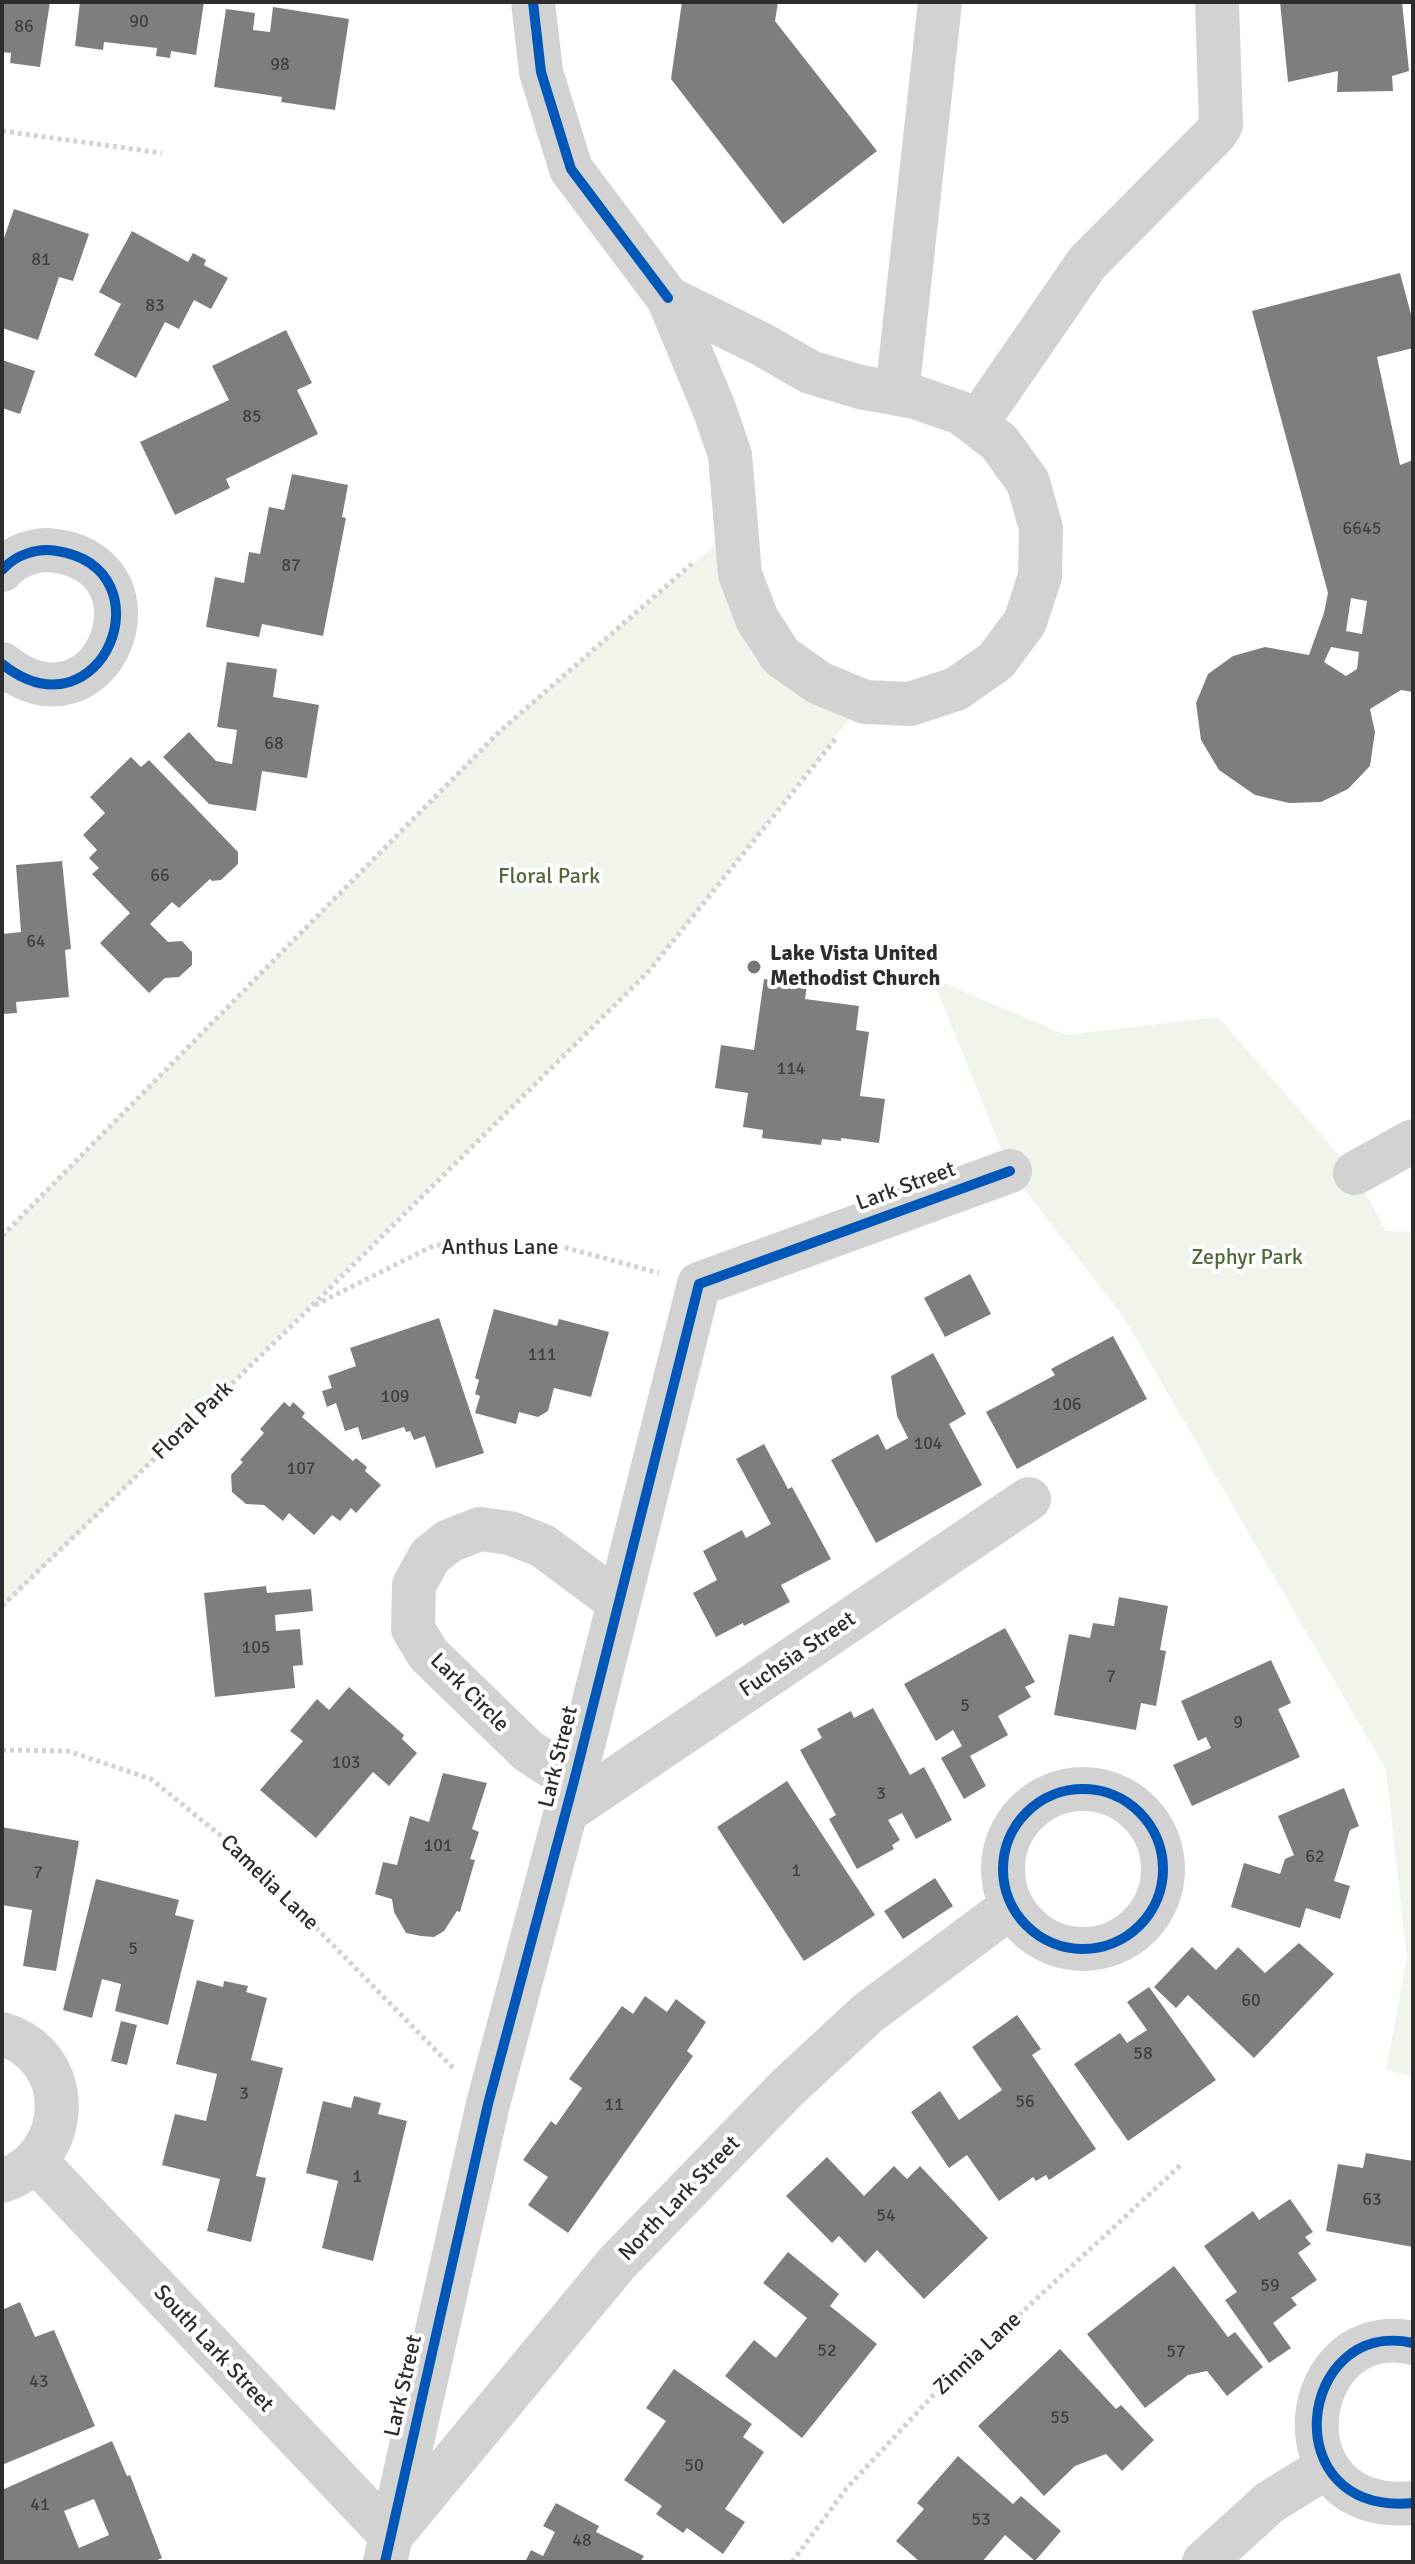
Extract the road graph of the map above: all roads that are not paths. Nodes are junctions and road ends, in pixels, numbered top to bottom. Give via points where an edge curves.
1 (533, 2) edge
2 (940, 2) edge
3 (1217, 2) edge
4 (668, 298) junction
5 (897, 394) junction
6 (976, 424) junction
7 (2, 570) edge
8 (2, 664) edge
9 (1413, 1141) edge
10 (1010, 1171) dead end
11 (1355, 1173) dead end
12 (1029, 1499) dead end
13 (617, 1601) junction
14 (570, 1796) junction
15 (1012, 1906) dead end
16 (2, 2034) edge
17 (19, 2171) edge
18 (1413, 2343) edge
19 (1327, 2467) junction
20 (1413, 2503) edge
21 (388, 2549) edge
22 (1204, 2562) edge

1 - 4 street via 541,72 571,169
2 - 5 street
3 - 6 street via 1221,125 1087,263
4 - 5 street via 810,372
4 - 6 street via 730,455 740,574 757,619 781,656 819,683 865,702 910,704 956,689 996,661 1025,622 1040,576 1041,528 1028,482 999,442
5 - 6 street via 961,413
7 - 8 street via 27,553 71,553 106,579 117,622 112,644 100,662 61,684 18,677
9 - 11 street
10 - 13 street, Lark Street via 699,1284
12 - 14 street, Fuchsia Street
13 - 14 street, Lark Street
13 - 14 street, Lark Circle via 543,1546 480,1529 449,1541 430,1556 414,1585 413,1629 428,1654
14 - 21 street, Lark Street via 488,2104
15 - 21 street, North Lark Street via 868,2013 787,2088 617,2263
16 - 17 street, South Lark Street via 33,2051 48,2070 56,2093 57,2118 50,2141
17 - 21 street, South Lark Street
18 - 19 street via 1377,2343 1353,2353 1334,2370 1315,2417 1317,2443
19 - 20 street via 1366,2499
19 - 22 street via 1270,2502

